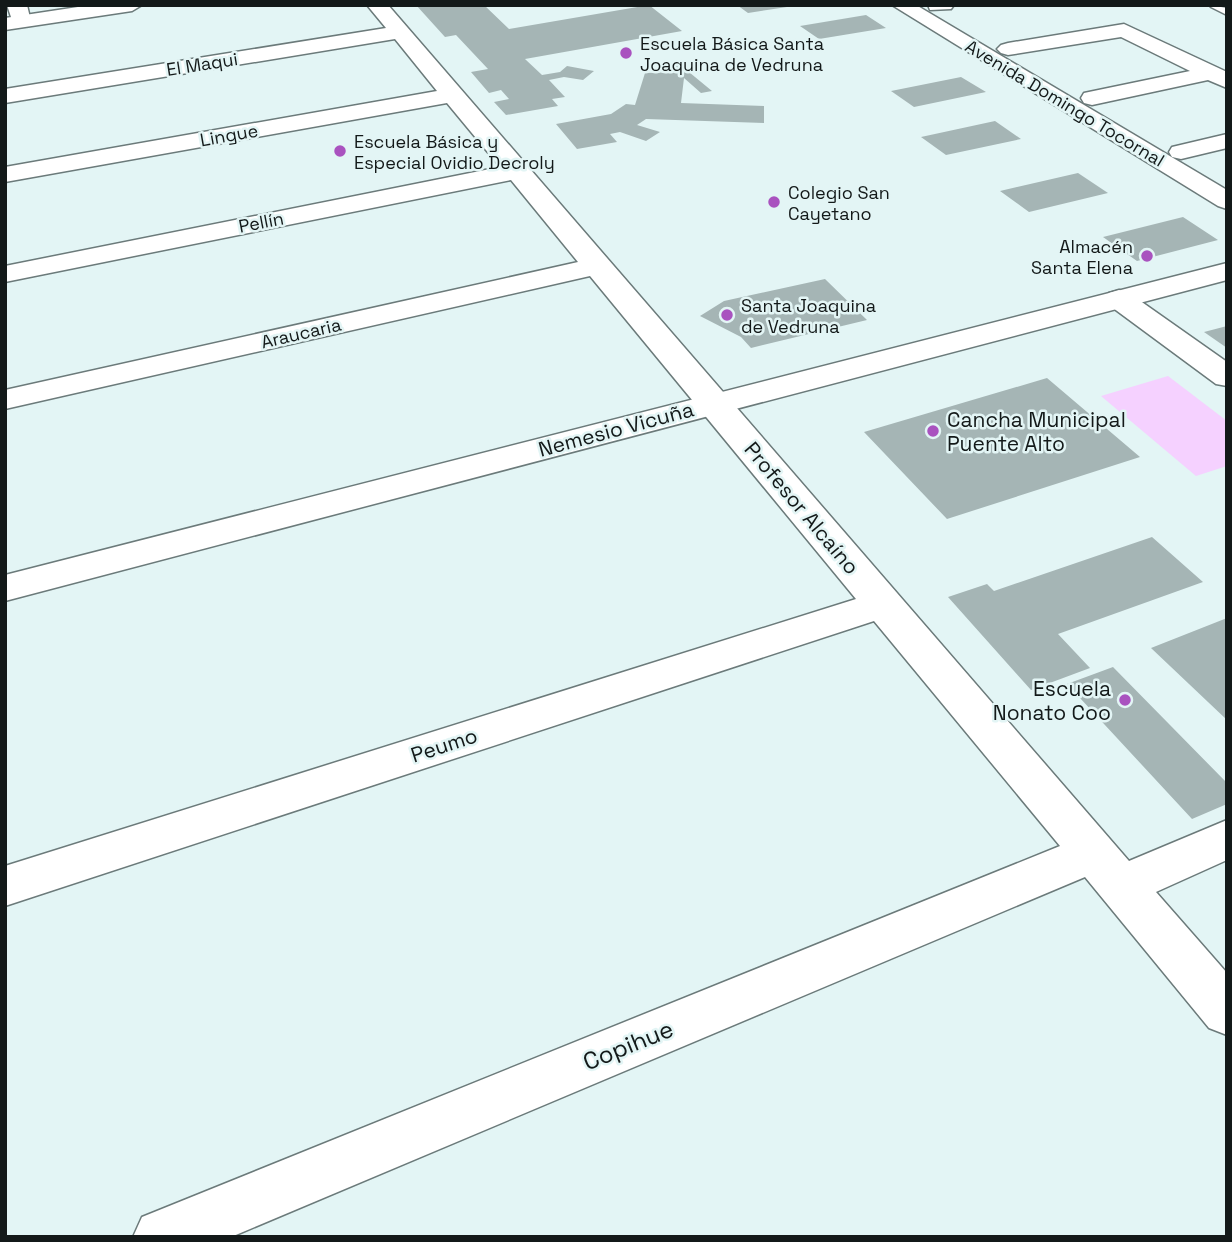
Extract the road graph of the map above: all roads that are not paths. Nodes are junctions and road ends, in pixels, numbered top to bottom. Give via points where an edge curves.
1 (132, 5) edge
2 (377, 5) edge
3 (902, 5) edge
4 (1214, 5) edge
5 (938, 6) edge
6 (1227, 12) edge
7 (14, 17) edge
8 (400, 32) junction
9 (1008, 49) junction
10 (1219, 77) edge
11 (452, 95) junction
12 (5, 96) edge
13 (1092, 98) junction
14 (1227, 141) edge
15 (1181, 152) junction
16 (517, 171) junction
17 (5, 175) edge
18 (1227, 178) edge
19 (1227, 201) edge
20 (597, 266) junction
21 (1227, 271) edge
22 (5, 274) edge
23 (1119, 299) junction
24 (1227, 377) edge
25 (5, 400) edge
26 (714, 404) junction
27 (5, 588) edge
28 (883, 604) junction
29 (1227, 839) edge
30 (1107, 870) junction
31 (5, 886) edge
32 (1227, 1012) edge
33 (162, 1237) edge

1 - 7 street
2 - 8 street, Profesor Alcaíno
3 - 19 street, Avenida Domingo Tocornal
4 - 6 lane
5 - 9 street, Avenida Domingo Tocornal
8 - 11 street, Profesor Alcaíno
8 - 12 street, El Maqui
9 - 10 street via 1124,30
9 - 13 street, Avenida Domingo Tocornal
10 - 13 street
11 - 16 street, Profesor Alcaíno
11 - 17 street, Lingue
13 - 15 street, Avenida Domingo Tocornal
14 - 15 street
15 - 18 street, Avenida Domingo Tocornal
16 - 20 street, Profesor Alcaíno
16 - 22 street, Pellín
20 - 25 street, Araucaria
20 - 26 street, Profesor Alcaíno
21 - 23 street, Nemesio Vicuña
23 - 24 street
23 - 26 street, Nemesio Vicuña
26 - 27 street, Nemesio Vicuña
26 - 28 street, Profesor Alcaíno
28 - 30 street, Profesor Alcaíno
28 - 31 street, Peumo
29 - 30 street, Copihue
30 - 32 street, Profesor Alcaíno
30 - 33 street, Copihue

